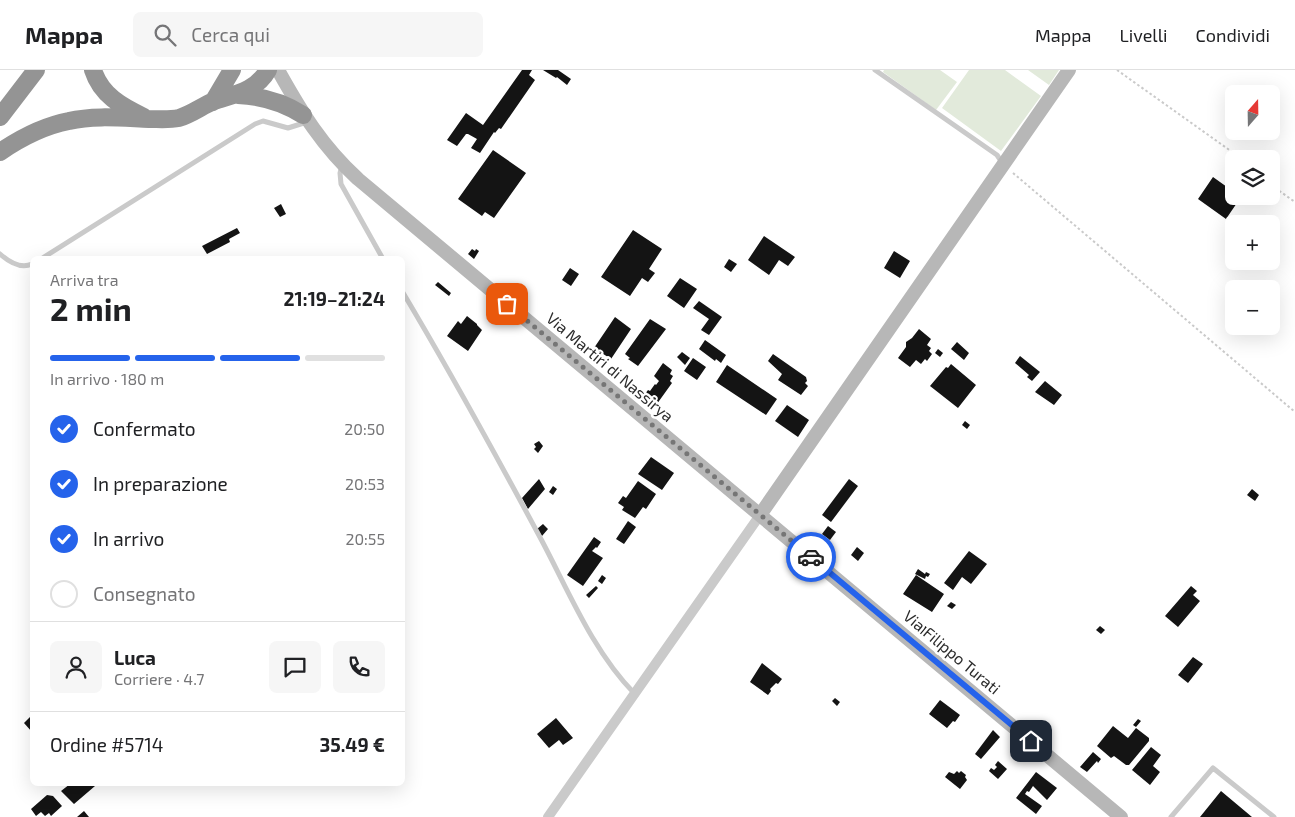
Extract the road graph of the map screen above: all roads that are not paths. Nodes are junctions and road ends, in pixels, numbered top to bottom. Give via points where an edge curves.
1 (36, 70) edge
2 (93, 70) edge
3 (268, 70) edge
4 (278, 70) edge
5 (875, 70) edge
6 (1069, 70) edge
7 (233, 72) edge
8 (238, 95) junction
9 (213, 102) junction
10 (0, 117) edge
11 (306, 118) junction
12 (149, 119) junction
13 (0, 152) edge
14 (343, 165) junction
15 (1003, 165) junction
16 (0, 254) edge
17 (46, 256) edge
18 (381, 256) edge
19 (30, 264) edge
20 (405, 296) edge
21 (760, 515) junction
22 (635, 693) junction
23 (548, 817) edge
24 (1121, 817) edge
25 (1171, 817) edge
26 (1274, 817) edge

1 - 10 highway
2 - 12 highway via 105,92 120,105
3 - 8 highway via 254,86
4 - 11 street, Via Martiri di Nassirya
5 - 15 lane via 997,155
6 - 15 street
7 - 9 highway
8 - 9 highway
8 - 11 highway via 263,97 288,105
9 - 12 highway via 179,118
11 - 14 street, Via Martiri di Nassirya
11 - 17 lane via 288,128 263,122 255,124
12 - 13 highway via 70,120 24,136
14 - 18 lane via 341,184
14 - 21 street, Via Martiri di Nassirya
15 - 21 street
16 - 19 lane via 20,266
20 - 22 lane via 584,621 617,672
21 - 22 street
21 - 24 street, Via Filippo Turati
22 - 23 street
25 - 26 lane via 1213,768

